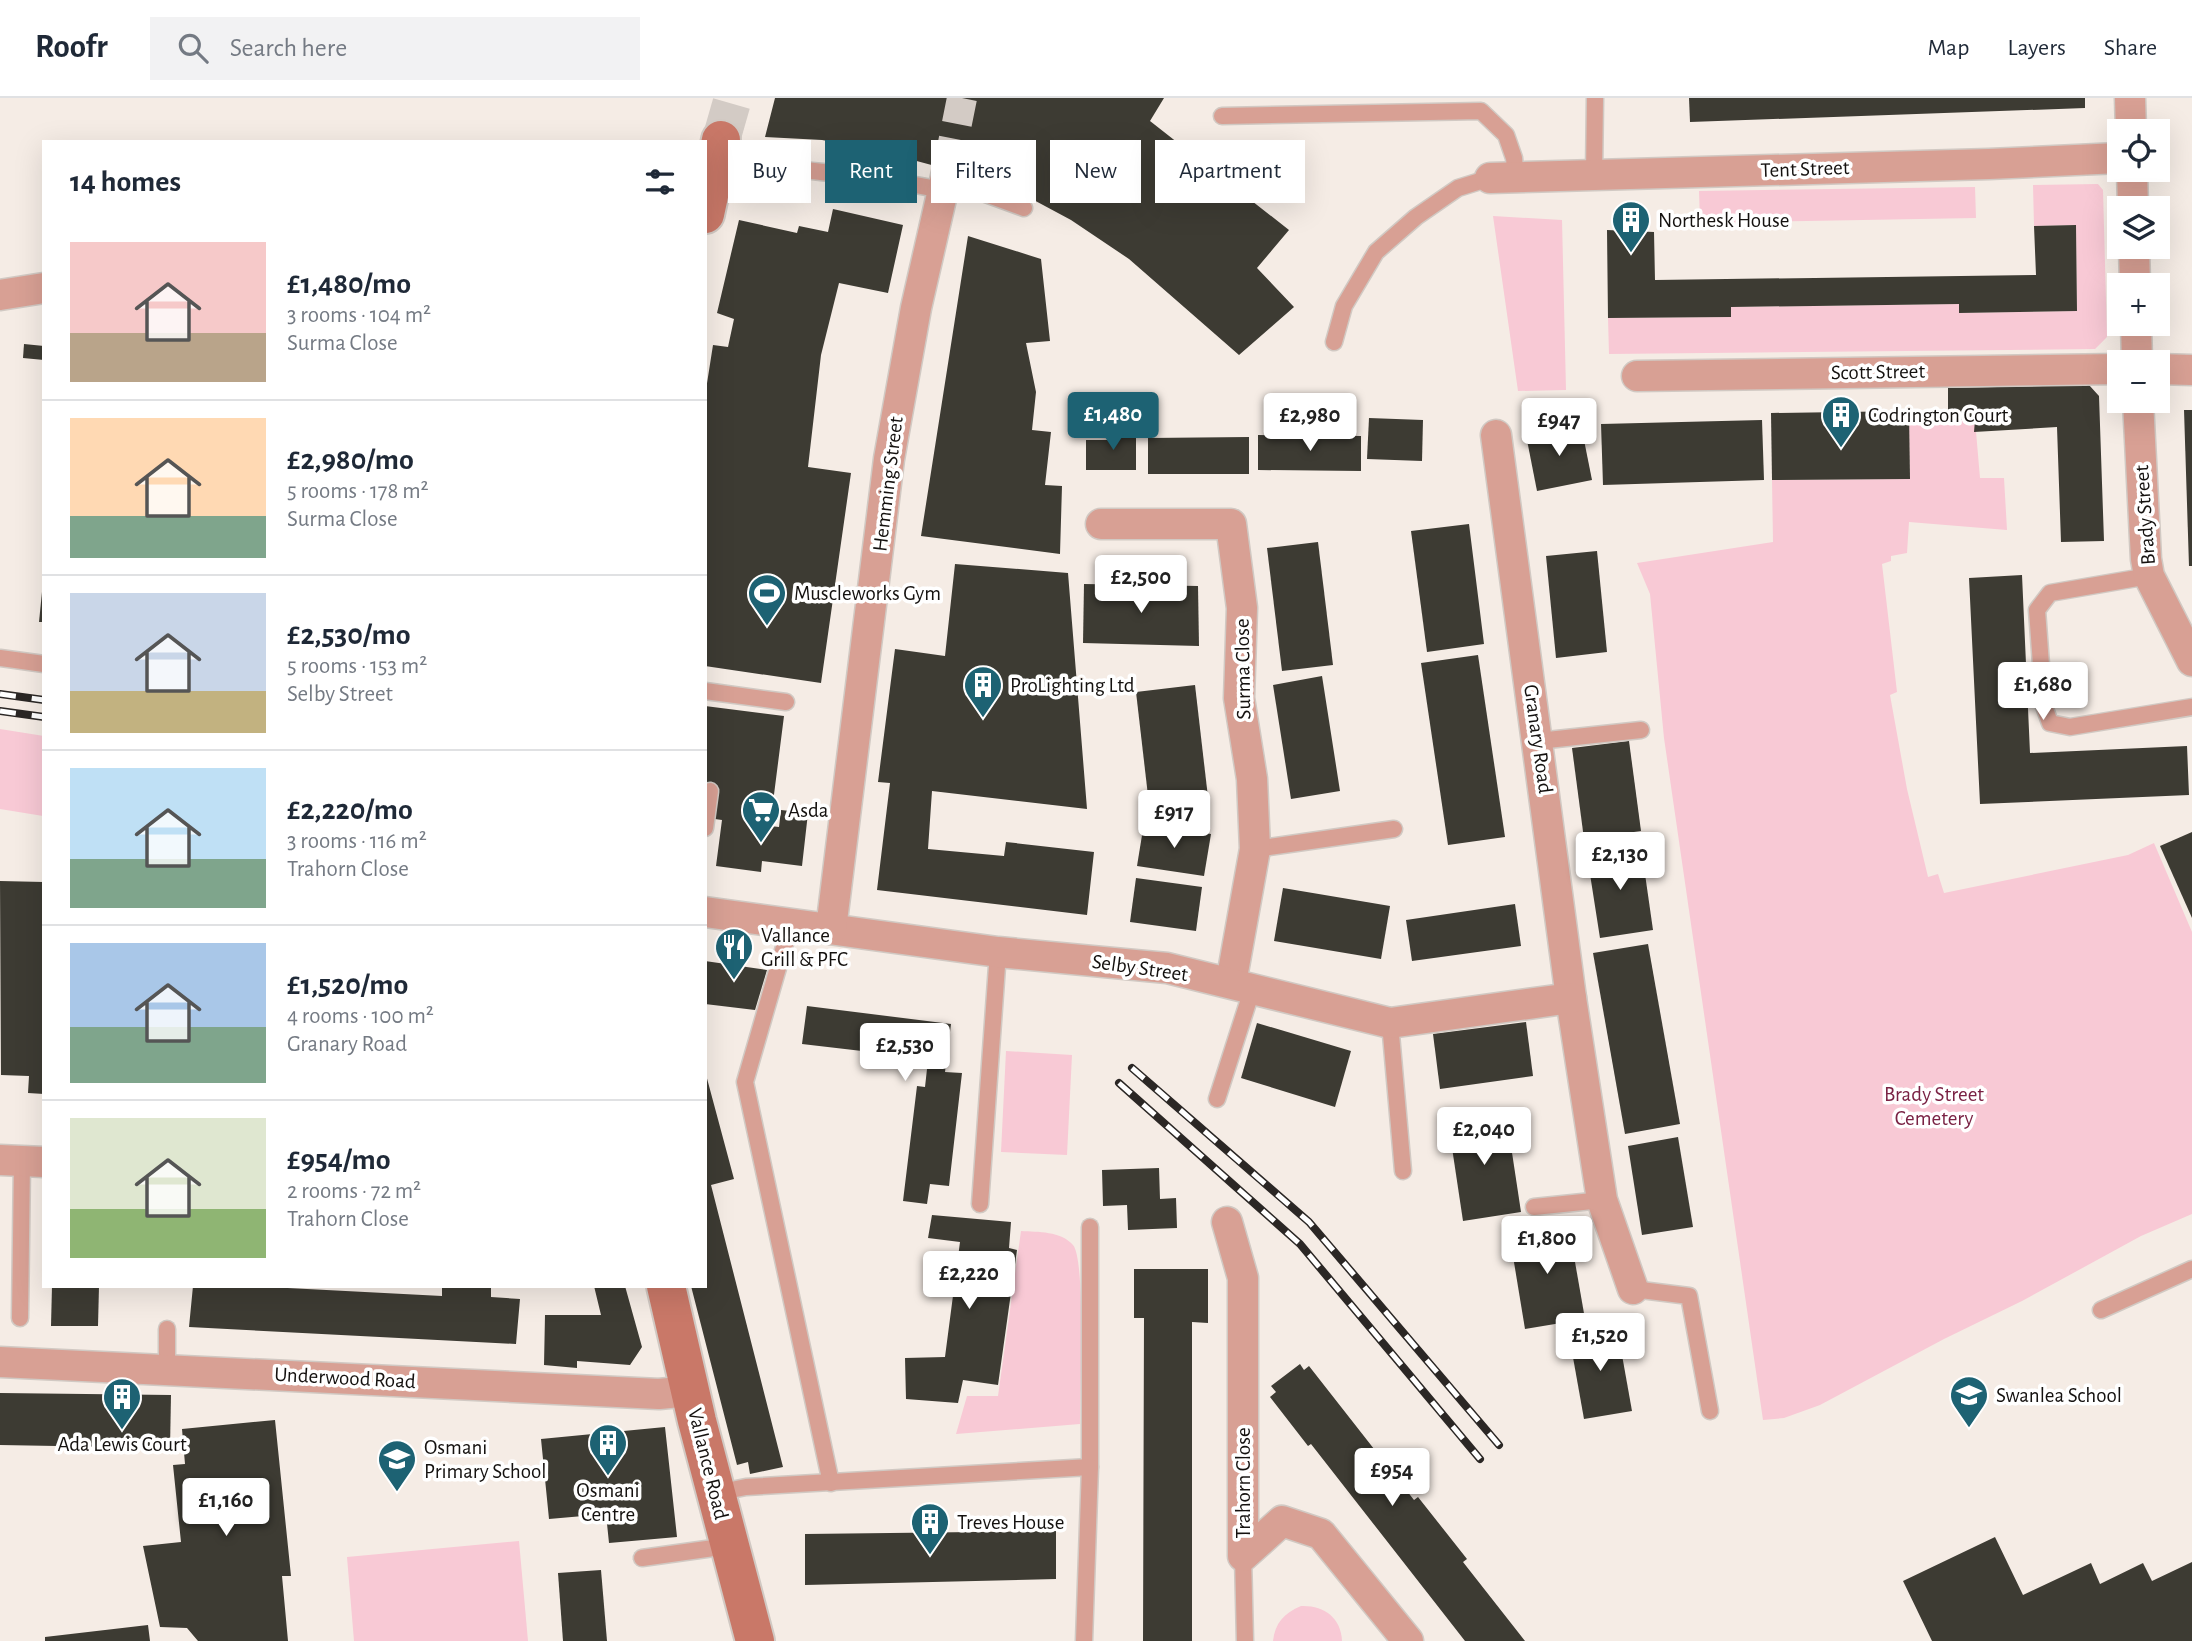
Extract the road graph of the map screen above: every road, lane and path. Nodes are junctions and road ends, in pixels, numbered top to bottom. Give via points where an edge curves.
1 (1595, 98) edge
2 (2130, 98) edge
3 (1222, 116) dead end
4 (2131, 119) edge
5 (719, 150) joint
6 (2107, 159) edge
7 (1594, 174) junction
8 (1503, 178) junction
9 (931, 179) edge
10 (939, 203) edge
11 (1010, 203) edge
12 (707, 205) edge
13 (1024, 208) dead end
14 (42, 288) edge
15 (0, 295) edge
16 (1334, 342) dead end
17 (2107, 369) edge
18 (2170, 369) edge
19 (2192, 370) edge
20 (1637, 376) dead end
21 (2139, 413) edge
22 (1496, 435) dead end
23 (1101, 524) dead end
24 (2149, 576) junction
25 (0, 658) edge
26 (2192, 661) edge
27 (42, 664) edge
28 (707, 692) edge
29 (786, 702) dead end
30 (2192, 706) edge
31 (1642, 730) dead end
32 (1538, 741) junction
33 (710, 791) dead end
34 (707, 813) edge
35 (1394, 830) dead end
36 (1255, 849) junction
37 (707, 912) edge
38 (791, 923) junction
39 (831, 929) junction
40 (998, 952) junction
41 (1241, 987) junction
42 (1571, 998) junction
43 (1390, 1023) junction
44 (1217, 1099) dead end
45 (22, 1161) edge
46 (1403, 1171) dead end
47 (1602, 1200) junction
48 (980, 1204) dead end
49 (1534, 1207) dead end
50 (1227, 1223) dead end
51 (1090, 1227) dead end
52 (2192, 1269) edge
53 (666, 1288) edge
54 (1633, 1289) joint
55 (2101, 1310) dead end
56 (20, 1318) dead end
57 (167, 1329) dead end
58 (0, 1362) edge
59 (167, 1369) junction
60 (690, 1391) junction
61 (1710, 1410) dead end
62 (1090, 1467) junction
63 (831, 1483) junction
64 (716, 1493) junction
65 (728, 1546) junction
66 (1243, 1556) junction
67 (642, 1558) dead end
68 (755, 1641) edge
69 (1084, 1641) edge
70 (1245, 1641) edge
71 (1408, 1641) edge

1 - 7 lane
2 - 4 street
3 - 8 lane via 1481,111 1507,135 1514,158
5 - 9 lane via 832,172
5 - 12 main road
6 - 7 street, Tent Street
7 - 8 street, Tent Street
8 - 16 lane via 1458,188 1376,252 1344,306
10 - 39 street, Hemming Street via 889,459
11 - 13 lane
14 - 15 street
17 - 20 street, Scott Street
18 - 19 street
21 - 24 street, Brady Street
22 - 32 street, Granary Road
23 - 36 street, Surma Close via 1231,524 1242,608 1239,698 1252,779
24 - 26 street, Brady Street
24 - 30 lane via 2050,593 2036,610 2044,706 2050,723 2070,727
25 - 27 lane
28 - 29 lane via 722,701
31 - 32 lane
32 - 42 street, Granary Road
33 - 34 lane
35 - 36 lane
36 - 41 street, Surma Close
37 - 38 street, Selby Street
38 - 39 street, Selby Street
38 - 63 lane via 745,1082
39 - 40 street, Selby Street
40 - 41 street, Selby Street via 1167,968
40 - 48 lane
41 - 43 street, Selby Street
41 - 44 lane
42 - 43 street, Selby Street
42 - 47 street, Granary Road
43 - 46 lane
45 - 56 lane
47 - 49 lane
47 - 54 street, Granary Road
50 - 66 street, Trahorn Close via 1243,1278
51 - 62 lane
52 - 55 lane
53 - 60 main road, Vallance Road
54 - 61 lane via 1689,1296
57 - 59 lane
58 - 59 street, Underwood Road
59 - 60 street, Underwood Road via 659,1394
60 - 64 main road, Vallance Road
62 - 63 lane
62 - 69 lane
63 - 64 lane
64 - 65 main road, Vallance Road
65 - 67 lane
65 - 68 main road, Vallance Road
66 - 70 lane
66 - 71 street, Trahorn Close via 1282,1521 1321,1534

